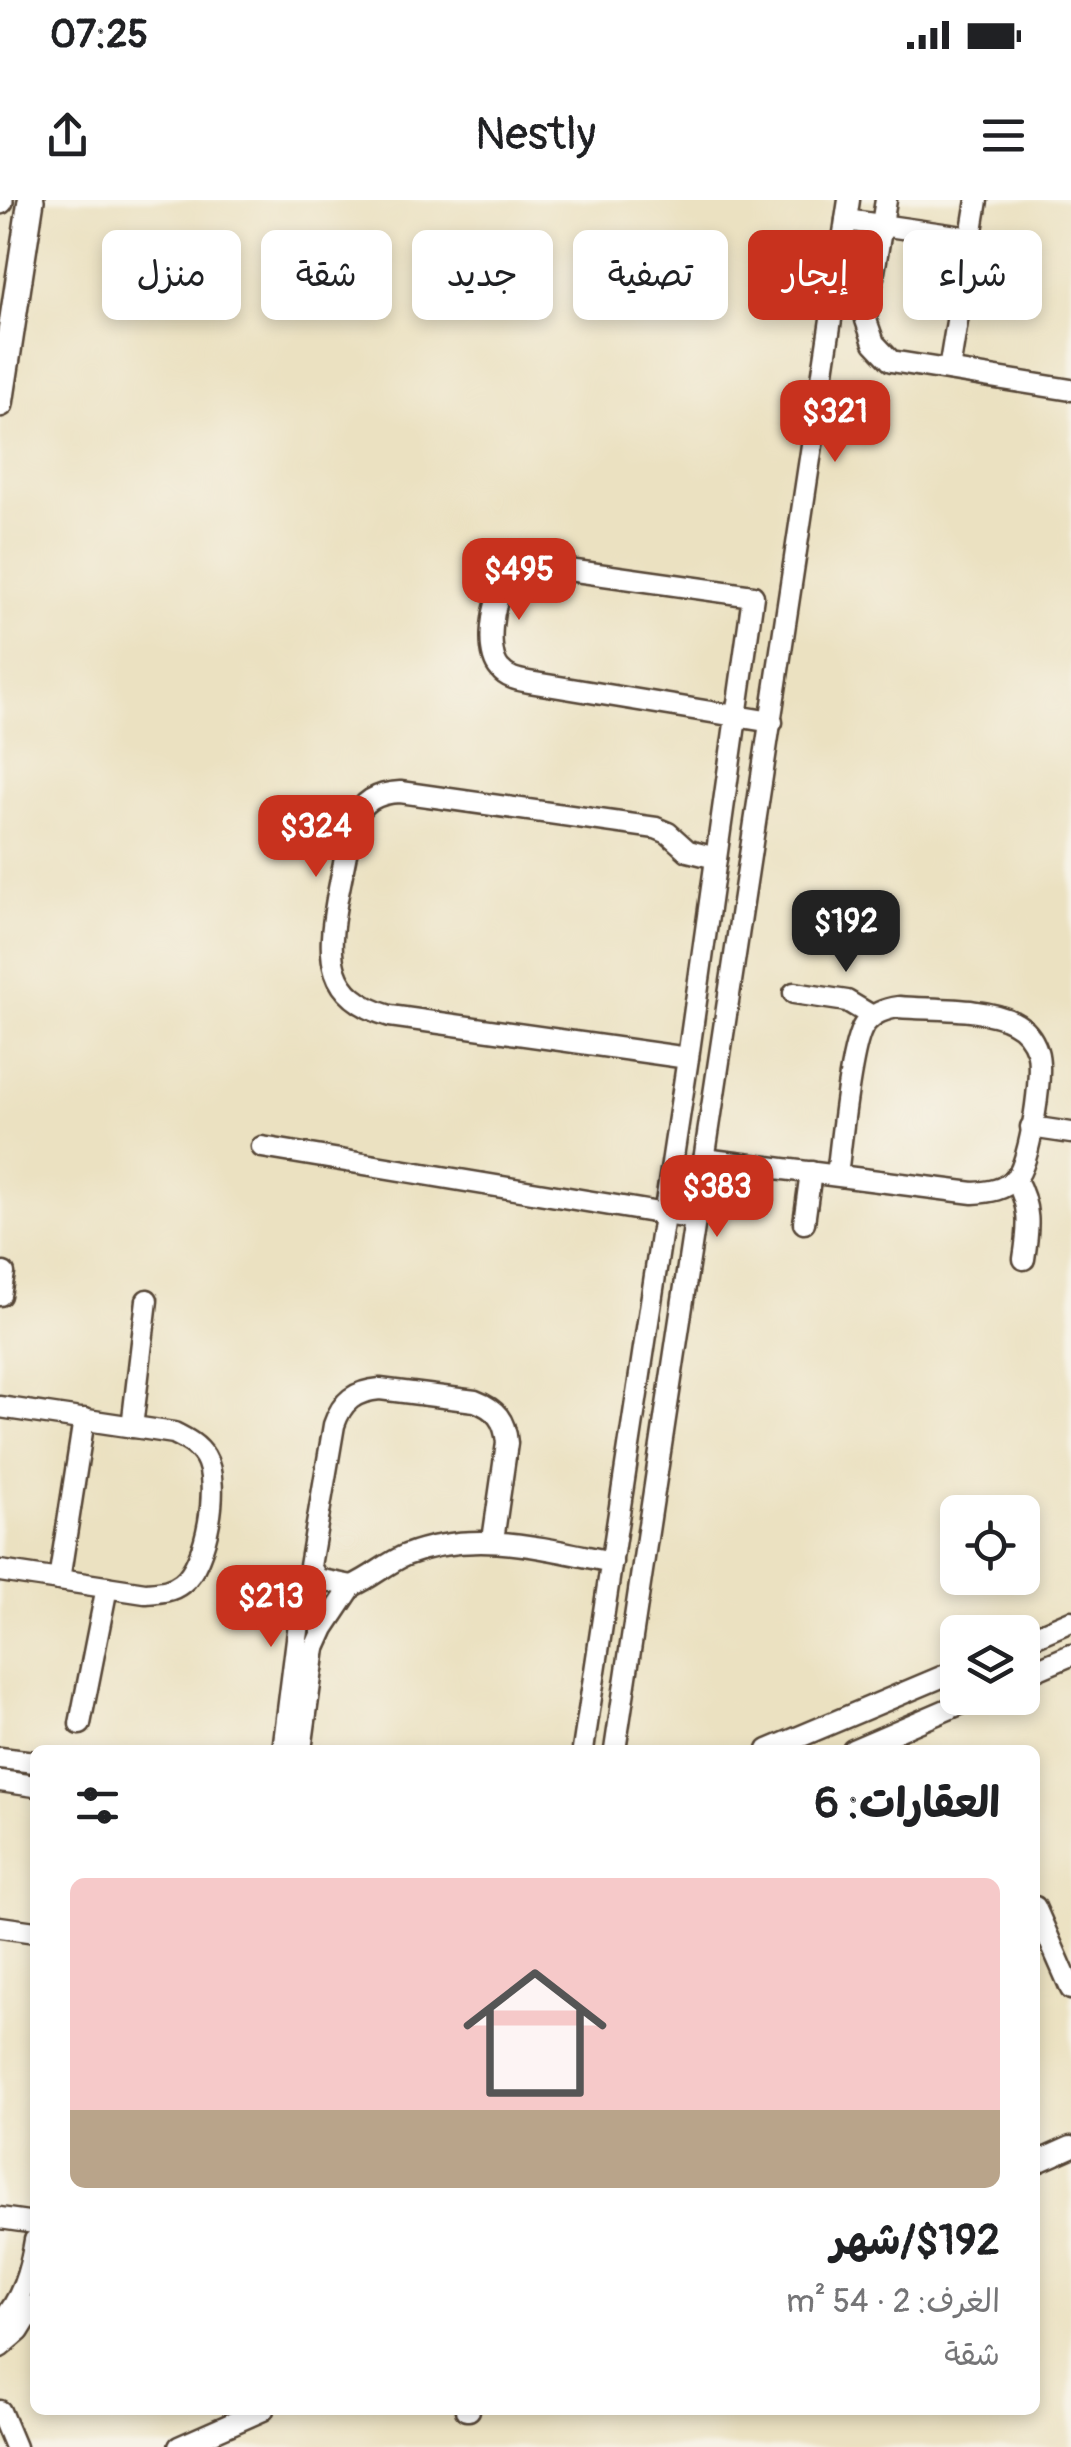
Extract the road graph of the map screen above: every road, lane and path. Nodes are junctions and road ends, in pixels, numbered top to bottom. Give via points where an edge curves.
1 (31, 200) edge
2 (886, 200) edge
3 (977, 200) edge
4 (847, 210) edge
5 (881, 226) junction
6 (911, 230) edge
7 (972, 230) edge
8 (957, 320) edge
9 (949, 370) junction
10 (1071, 390) edge
11 (0, 404) edge
12 (734, 716) junction
13 (772, 722) junction
14 (716, 858) junction
15 (794, 993) dead end
16 (872, 1016) junction
17 (688, 1058) junction
18 (1030, 1128) junction
19 (1071, 1134) edge
20 (262, 1147) dead end
21 (704, 1159) junction
22 (811, 1172) junction
23 (836, 1175) junction
24 (1015, 1178) junction
25 (664, 1214) junction
26 (695, 1220) junction
27 (804, 1223) dead end
28 (1024, 1259) dead end
29 (4, 1273) dead end
30 (0, 1296) edge
31 (147, 1300) dead end
32 (0, 1407) edge
33 (84, 1419) junction
34 (132, 1426) junction
35 (492, 1540) junction
36 (612, 1562) junction
37 (0, 1571) edge
38 (311, 1574) junction
39 (59, 1580) junction
40 (352, 1586) junction
41 (107, 1587) junction
42 (1071, 1621) edge
43 (1040, 1634) edge
44 (1071, 1655) edge
45 (1040, 1668) edge
46 (940, 1678) edge
47 (940, 1713) edge
48 (80, 1724) dead end
49 (584, 1740) edge
50 (285, 1745) edge
51 (302, 1745) edge
52 (616, 1745) edge
53 (780, 1745) edge
54 (865, 1745) edge
55 (0, 1758) edge
56 (30, 1761) edge
57 (0, 1781) edge
58 (30, 1785) edge
59 (0, 1926) edge
60 (30, 1931) edge
61 (1041, 1937) edge
62 (1071, 1989) edge
63 (1071, 2147) edge
64 (1040, 2161) edge
65 (0, 2218) edge
66 (30, 2222) edge
67 (30, 2259) edge
68 (30, 2317) edge
69 (0, 2324) edge
70 (0, 2348) edge
71 (0, 2411) edge
72 (252, 2415) edge
73 (15, 2447) edge
74 (179, 2447) edge

1 - 11 street
2 - 5 street
3 - 7 street
4 - 5 street
4 - 13 street
5 - 6 street
5 - 9 street via 868,332 892,361
8 - 9 street
9 - 10 street
12 - 12 street via 513,679 492,655 500,592 515,573 540,566 753,596
12 - 13 street
12 - 14 street
13 - 21 street
14 - 17 street
14 - 17 street via 688,851 656,828 385,793 370,799 352,822 330,938 338,980 368,1010
15 - 16 street via 847,1001
16 - 18 street via 899,1007 1015,1022 1038,1053
16 - 23 street via 856,1041
17 - 25 street
18 - 19 street
18 - 24 street via 1026,1161
20 - 25 street
21 - 22 street
21 - 26 street
22 - 23 street
22 - 27 street
23 - 24 street via 974,1193
24 - 28 street via 1028,1206
25 - 26 street
25 - 36 street
26 - 52 street
29 - 30 street
31 - 34 street
32 - 33 street
33 - 34 street
33 - 39 street
34 - 41 street via 192,1442 205,1456 213,1494 195,1569 182,1584 145,1593
35 - 36 street
35 - 38 street via 507,1443 499,1416 475,1401 364,1390 350,1398 334,1425
35 - 40 street via 420,1550
36 - 49 street
37 - 39 street
38 - 40 street
38 - 50 street
39 - 41 street
40 - 51 street via 315,1648
41 - 48 street
42 - 43 street
44 - 45 street
46 - 53 street
47 - 54 street
55 - 56 street
57 - 58 street
59 - 60 street
61 - 62 street
63 - 64 street
65 - 66 street
67 - 69 street via 21,2294
68 - 70 street
71 - 73 street
72 - 74 street

